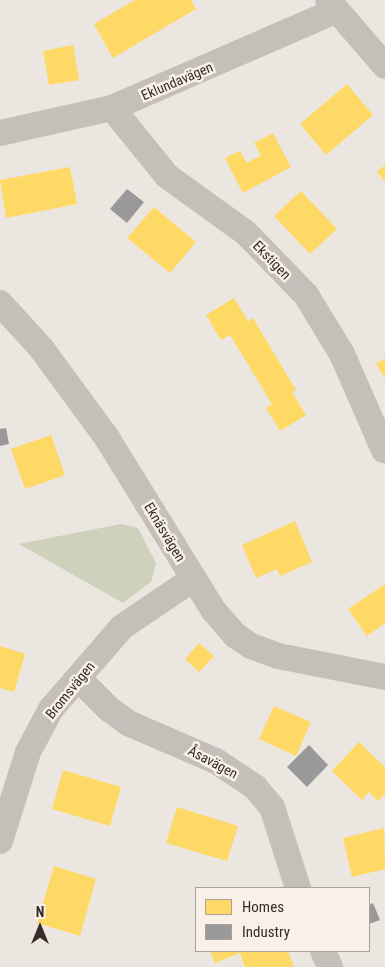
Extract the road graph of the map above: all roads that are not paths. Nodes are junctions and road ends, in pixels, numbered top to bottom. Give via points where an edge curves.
1 (331, 5) edge
2 (385, 66) edge
3 (112, 108) junction
4 (0, 133) edge
5 (0, 303) edge
6 (384, 450) edge
7 (193, 578) junction
8 (385, 677) edge
9 (79, 679) junction
10 (0, 841) edge
11 (298, 887) edge
12 (323, 952) edge
13 (330, 967) edge

1 - 2 street
1 - 3 street, Eklundavägen
3 - 4 street, Eklundavägen
3 - 6 street, Ekstigen via 167,176 246,233 306,295 342,354
5 - 7 street, Eknäsvägen via 41,348 106,438
7 - 8 street, Eknäsvägen via 214,611 235,635 251,646 301,662
7 - 9 street, Bromsvägen via 122,627
9 - 10 street, Bromsvägen via 51,709 28,752
9 - 11 street, Åsavägen via 109,710 128,723 216,761 255,787 272,807
12 - 13 street

